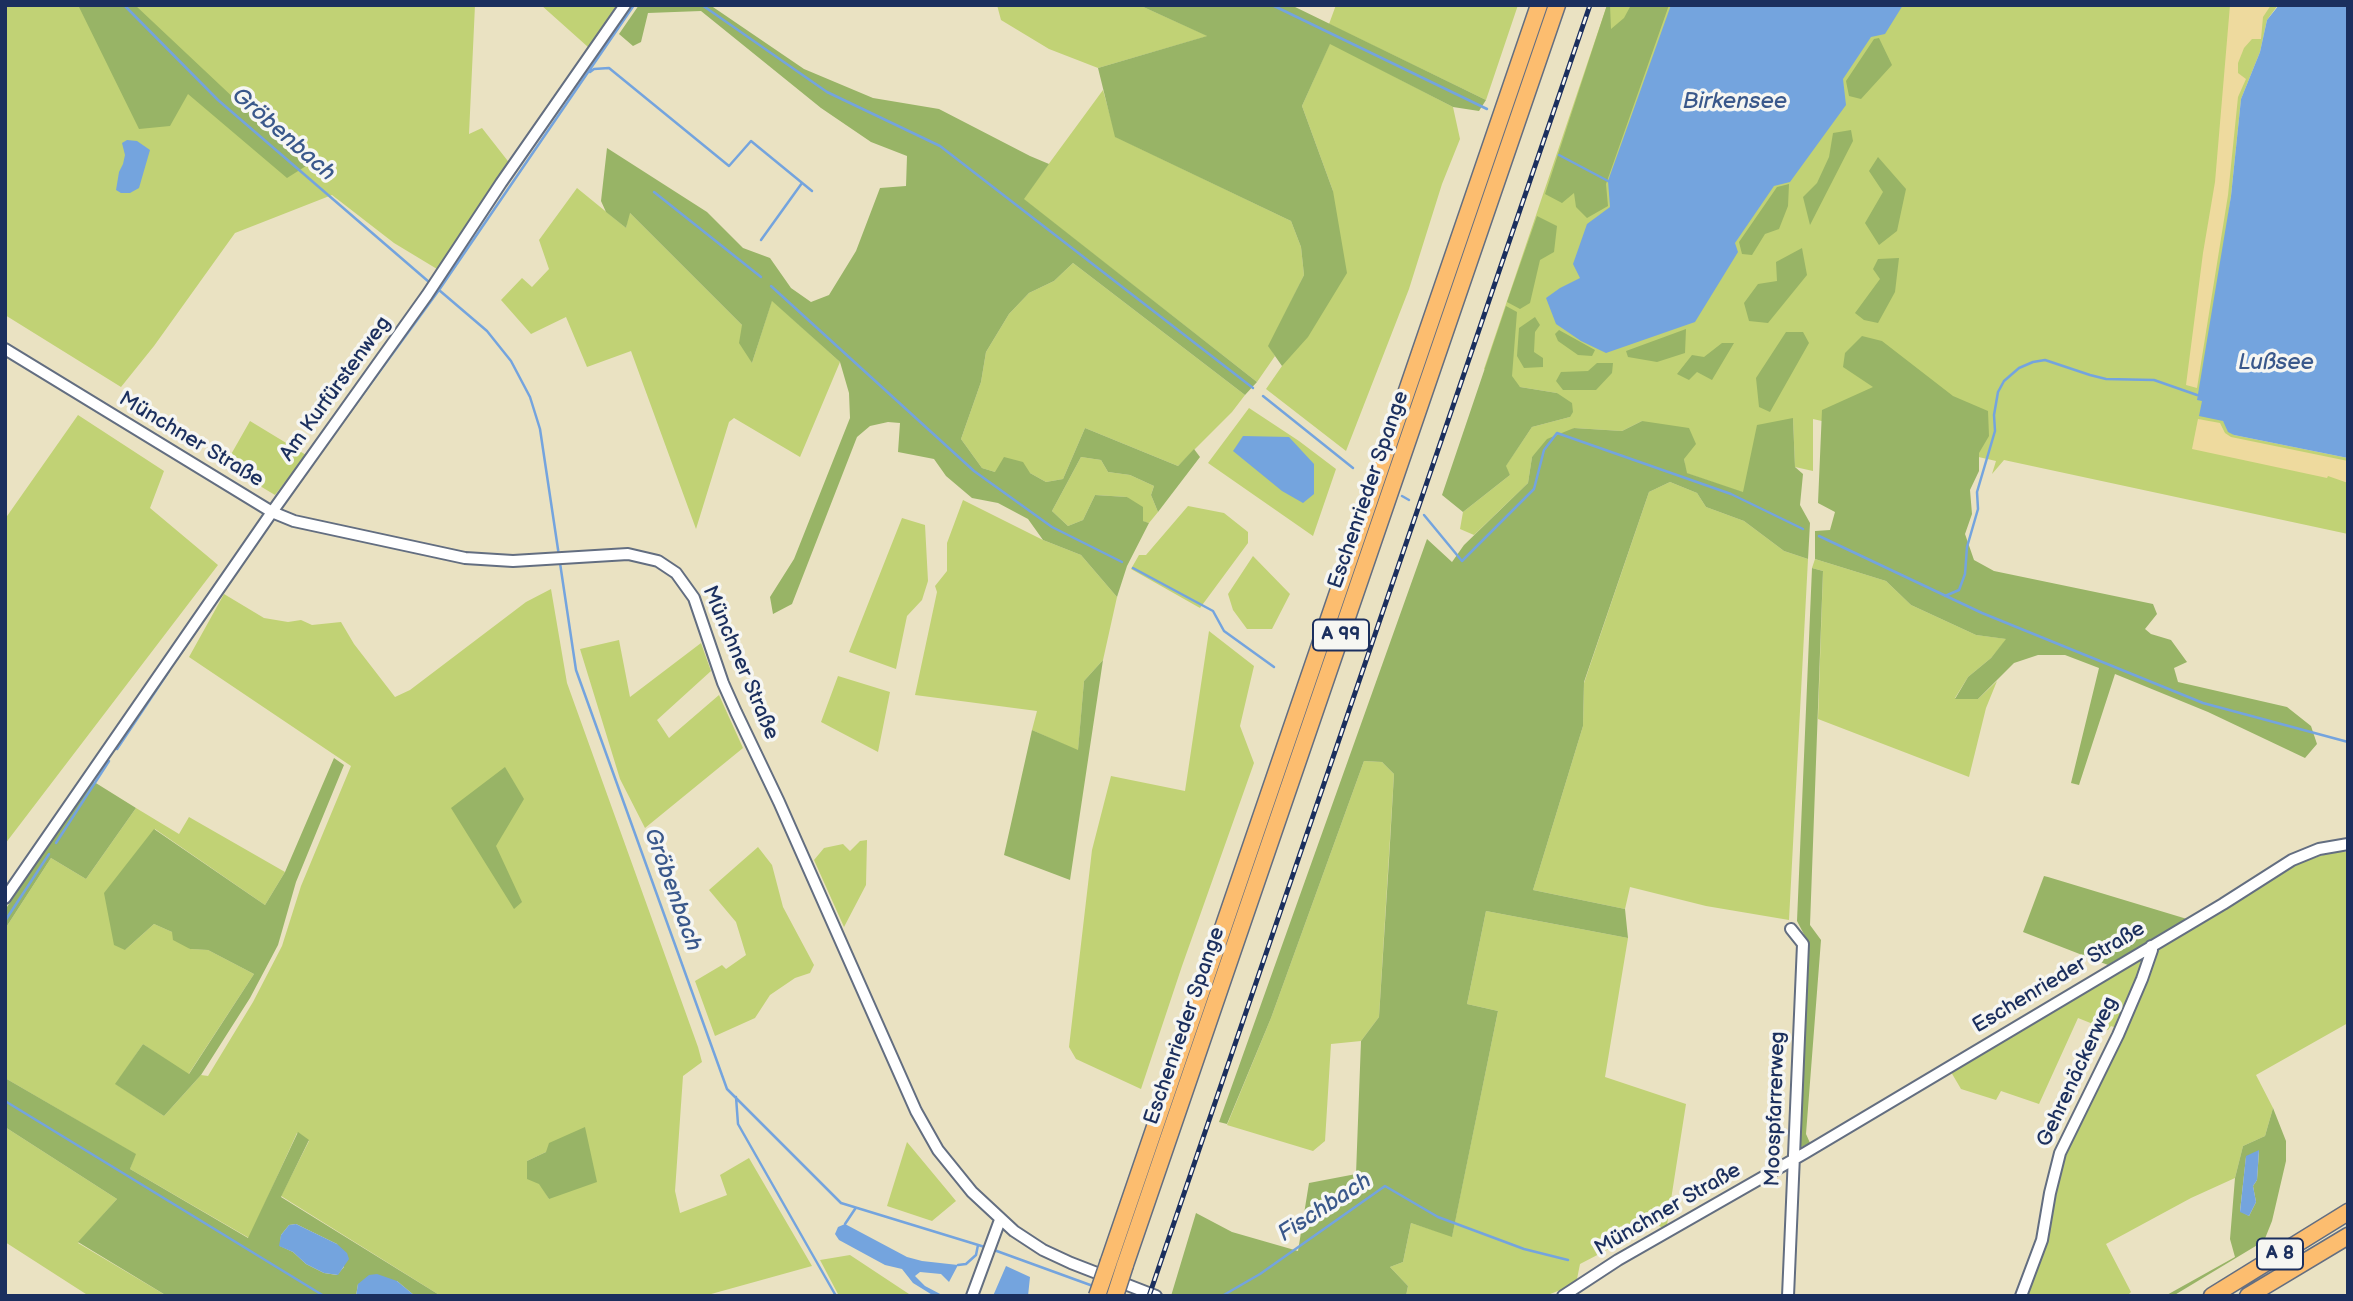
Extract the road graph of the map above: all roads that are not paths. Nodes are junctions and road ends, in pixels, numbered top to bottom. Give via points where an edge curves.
1 (625, 5) edge
2 (1539, 5) edge
3 (1557, 5) edge
4 (5, 349) edge
5 (274, 509) junction
6 (2348, 844) edge
7 (5, 898) edge
8 (1791, 929) dead end
9 (2151, 946) junction
10 (1794, 1158) junction
11 (2348, 1212) edge
12 (1000, 1220) junction
13 (2348, 1236) edge
14 (972, 1296) edge
15 (1097, 1296) edge
16 (1115, 1296) edge
17 (1156, 1296) edge
18 (1563, 1296) edge
19 (1788, 1296) edge
20 (2021, 1296) edge
21 (2212, 1296) edge
22 (2248, 1296) edge

1 - 5 street, Am Kurfürstenweg
2 - 15 highway, Eschenrieder Spange / A 99, bridge
3 - 16 highway, Eschenrieder Spange / A 99, bridge
4 - 5 street, Münchner Straße
5 - 7 street, Am Kurfürstenweg
5 - 12 street, Münchner Straße via 305,525 465,558 554,560 628,554 658,561 676,573 694,598 723,683 916,1111 952,1169
6 - 9 street, Eschenrieder Straße via 2292,860
8 - 10 street, Moospfarrerweg via 1803,944
9 - 10 street, Eschenrieder Straße
9 - 20 street, Gehrenäckerweg via 2118,1035 2060,1153 2042,1240
10 - 18 street, Münchner Straße
10 - 19 street, Moospfarrerweg
11 - 21 highway, A 8
12 - 14 street
12 - 17 street, Münchner Straße via 1043,1250
13 - 22 highway, A 8

